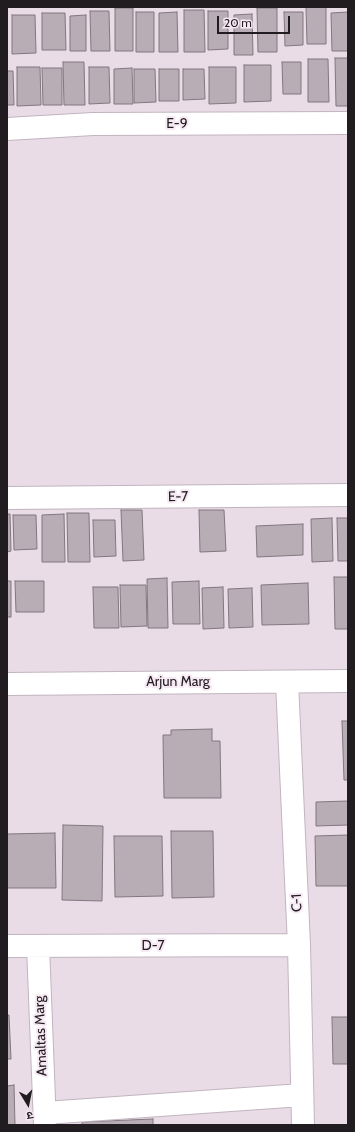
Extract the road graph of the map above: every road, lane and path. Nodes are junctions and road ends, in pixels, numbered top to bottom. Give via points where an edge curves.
1 (348, 123) edge
2 (7, 129) edge
3 (348, 495) edge
4 (7, 498) edge
5 (348, 681) edge
6 (287, 682) junction
7 (7, 684) edge
8 (299, 945) junction
9 (7, 946) edge
10 (38, 946) junction
11 (302, 1094) junction
12 (45, 1119) edge
13 (302, 1125) edge

1 - 2 street, E-9 via 93,124
3 - 4 street, E-7
5 - 6 street, Arjun Marg
6 - 7 street, Arjun Marg
6 - 8 street, C-1
8 - 10 street, D-7
8 - 11 street, C-1
9 - 10 street, D-7
10 - 12 street, Amaltas Marg
11 - 12 street
11 - 13 street, C-1

